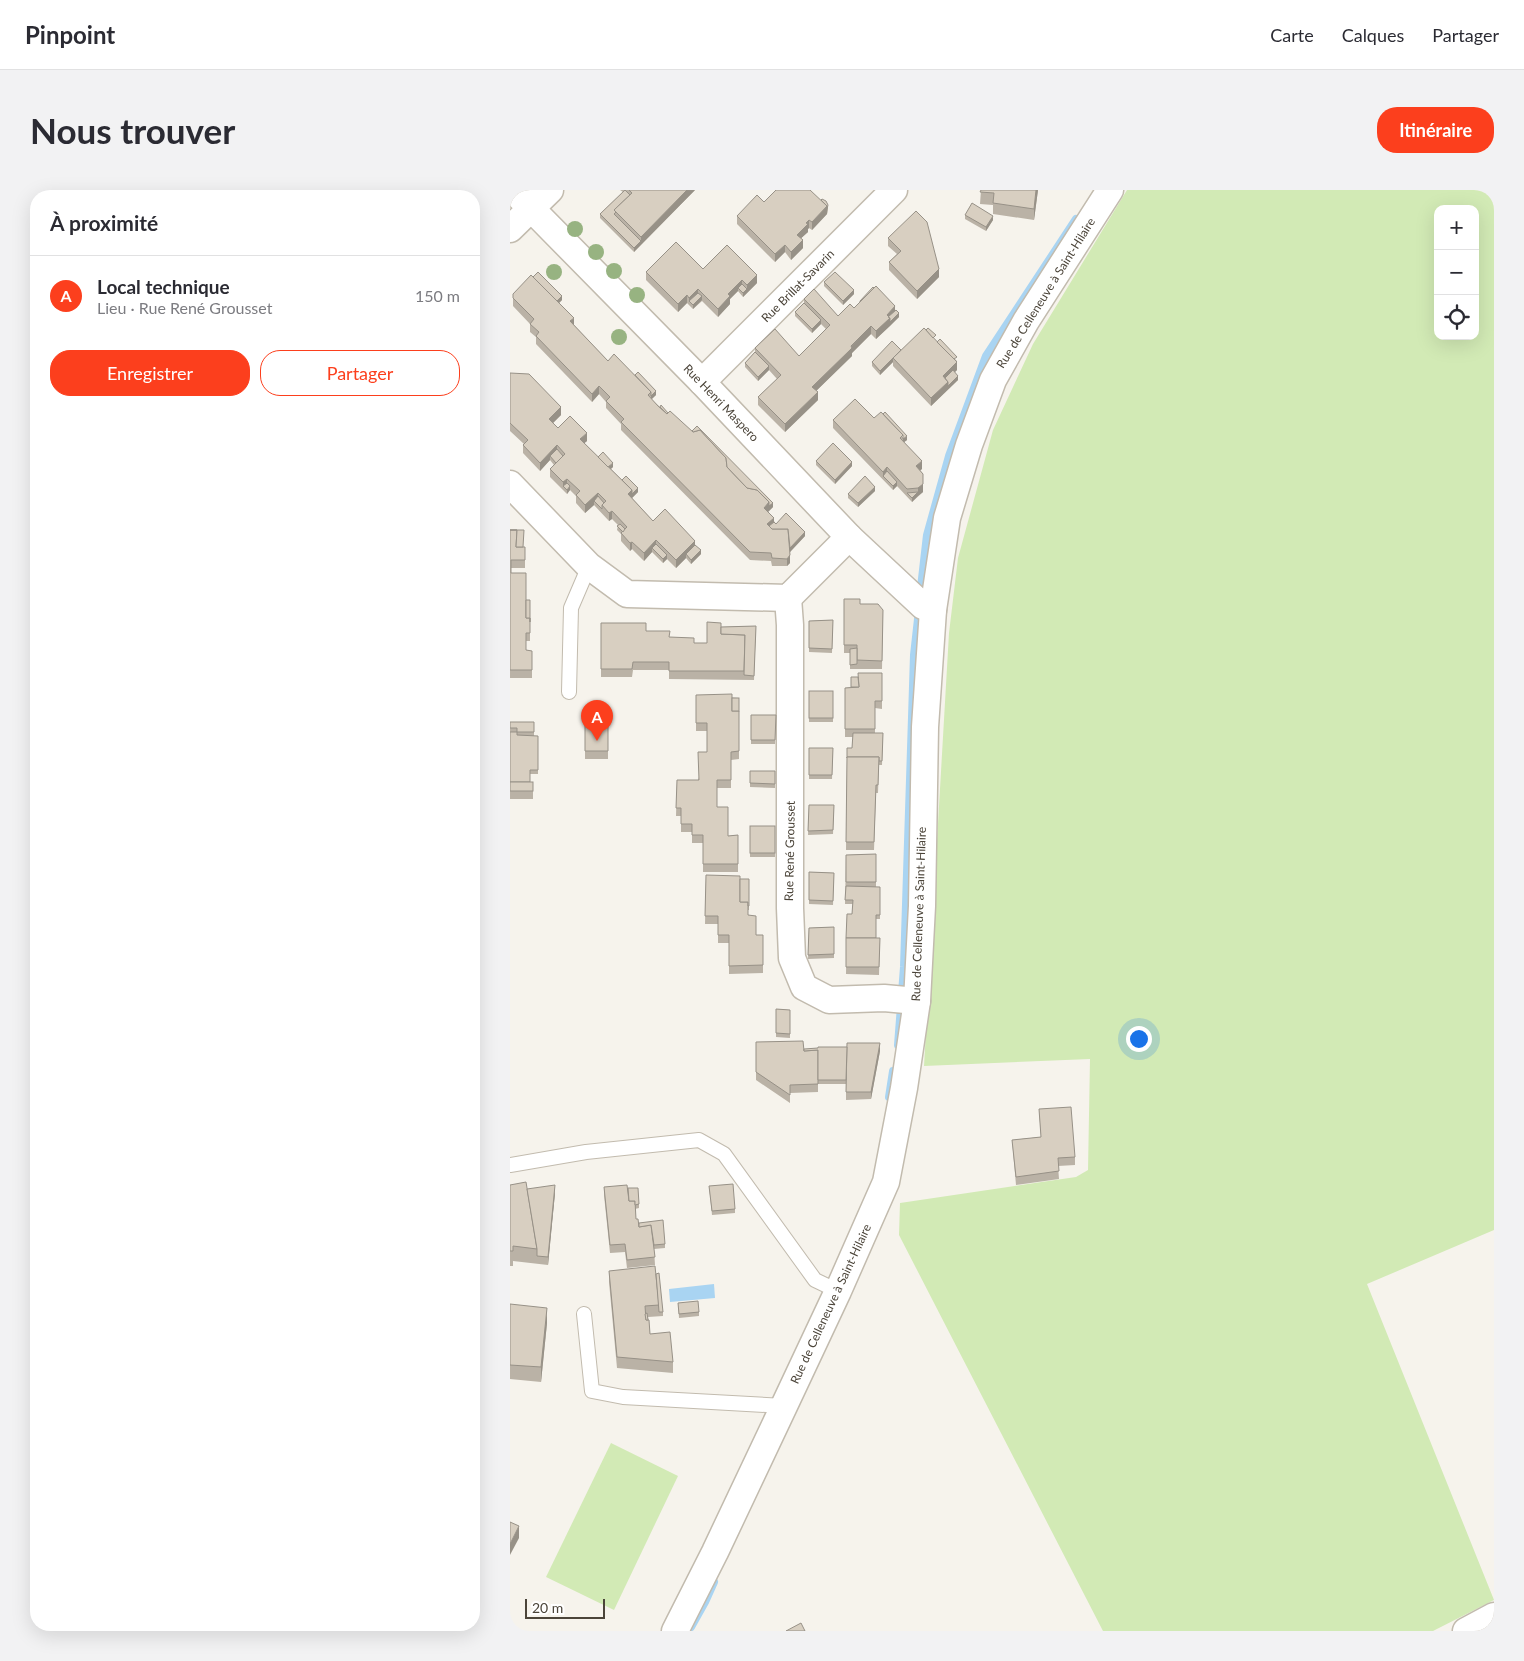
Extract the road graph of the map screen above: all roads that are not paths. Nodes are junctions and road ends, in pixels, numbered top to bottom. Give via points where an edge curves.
1 (550, 190) edge
2 (894, 190) edge
3 (1110, 190) edge
4 (522, 199) edge
5 (510, 229) edge
6 (702, 382) junction
7 (510, 484) edge
8 (850, 537) junction
9 (589, 566) junction
10 (788, 598) junction
11 (934, 610) junction
12 (569, 692) dead end
13 (917, 1001) junction
14 (510, 1165) edge
15 (838, 1291) junction
16 (584, 1314) dead end
17 (784, 1406) junction
18 (1494, 1616) edge
19 (675, 1631) edge
20 (1466, 1631) edge

1 - 4 street
2 - 6 street, Rue Brillat-Savarin
3 - 11 street, Rue de Celleneuve à Saint-Hilaire via 1026,321 993,380 947,518
4 - 5 street
4 - 6 street, Rue Henri Maspero
6 - 8 street, Rue Henri Maspero
7 - 9 street
8 - 10 street
8 - 11 street, Rue Henri Maspero via 923,606
9 - 10 street via 627,594
9 - 12 lane via 571,608
10 - 13 street, Rue René Grousset via 792,958 804,987 828,1000 884,998
11 - 13 street, Rue de Celleneuve à Saint-Hilaire via 925,727
13 - 15 street, Rue de Celleneuve à Saint-Hilaire via 886,1182
14 - 15 lane via 586,1152 700,1140 724,1154 815,1280
15 - 17 street, Rue de Celleneuve à Saint-Hilaire
16 - 17 lane via 592,1391 623,1397
17 - 19 street, Rue de Celleneuve à Saint-Hilaire
18 - 20 street

